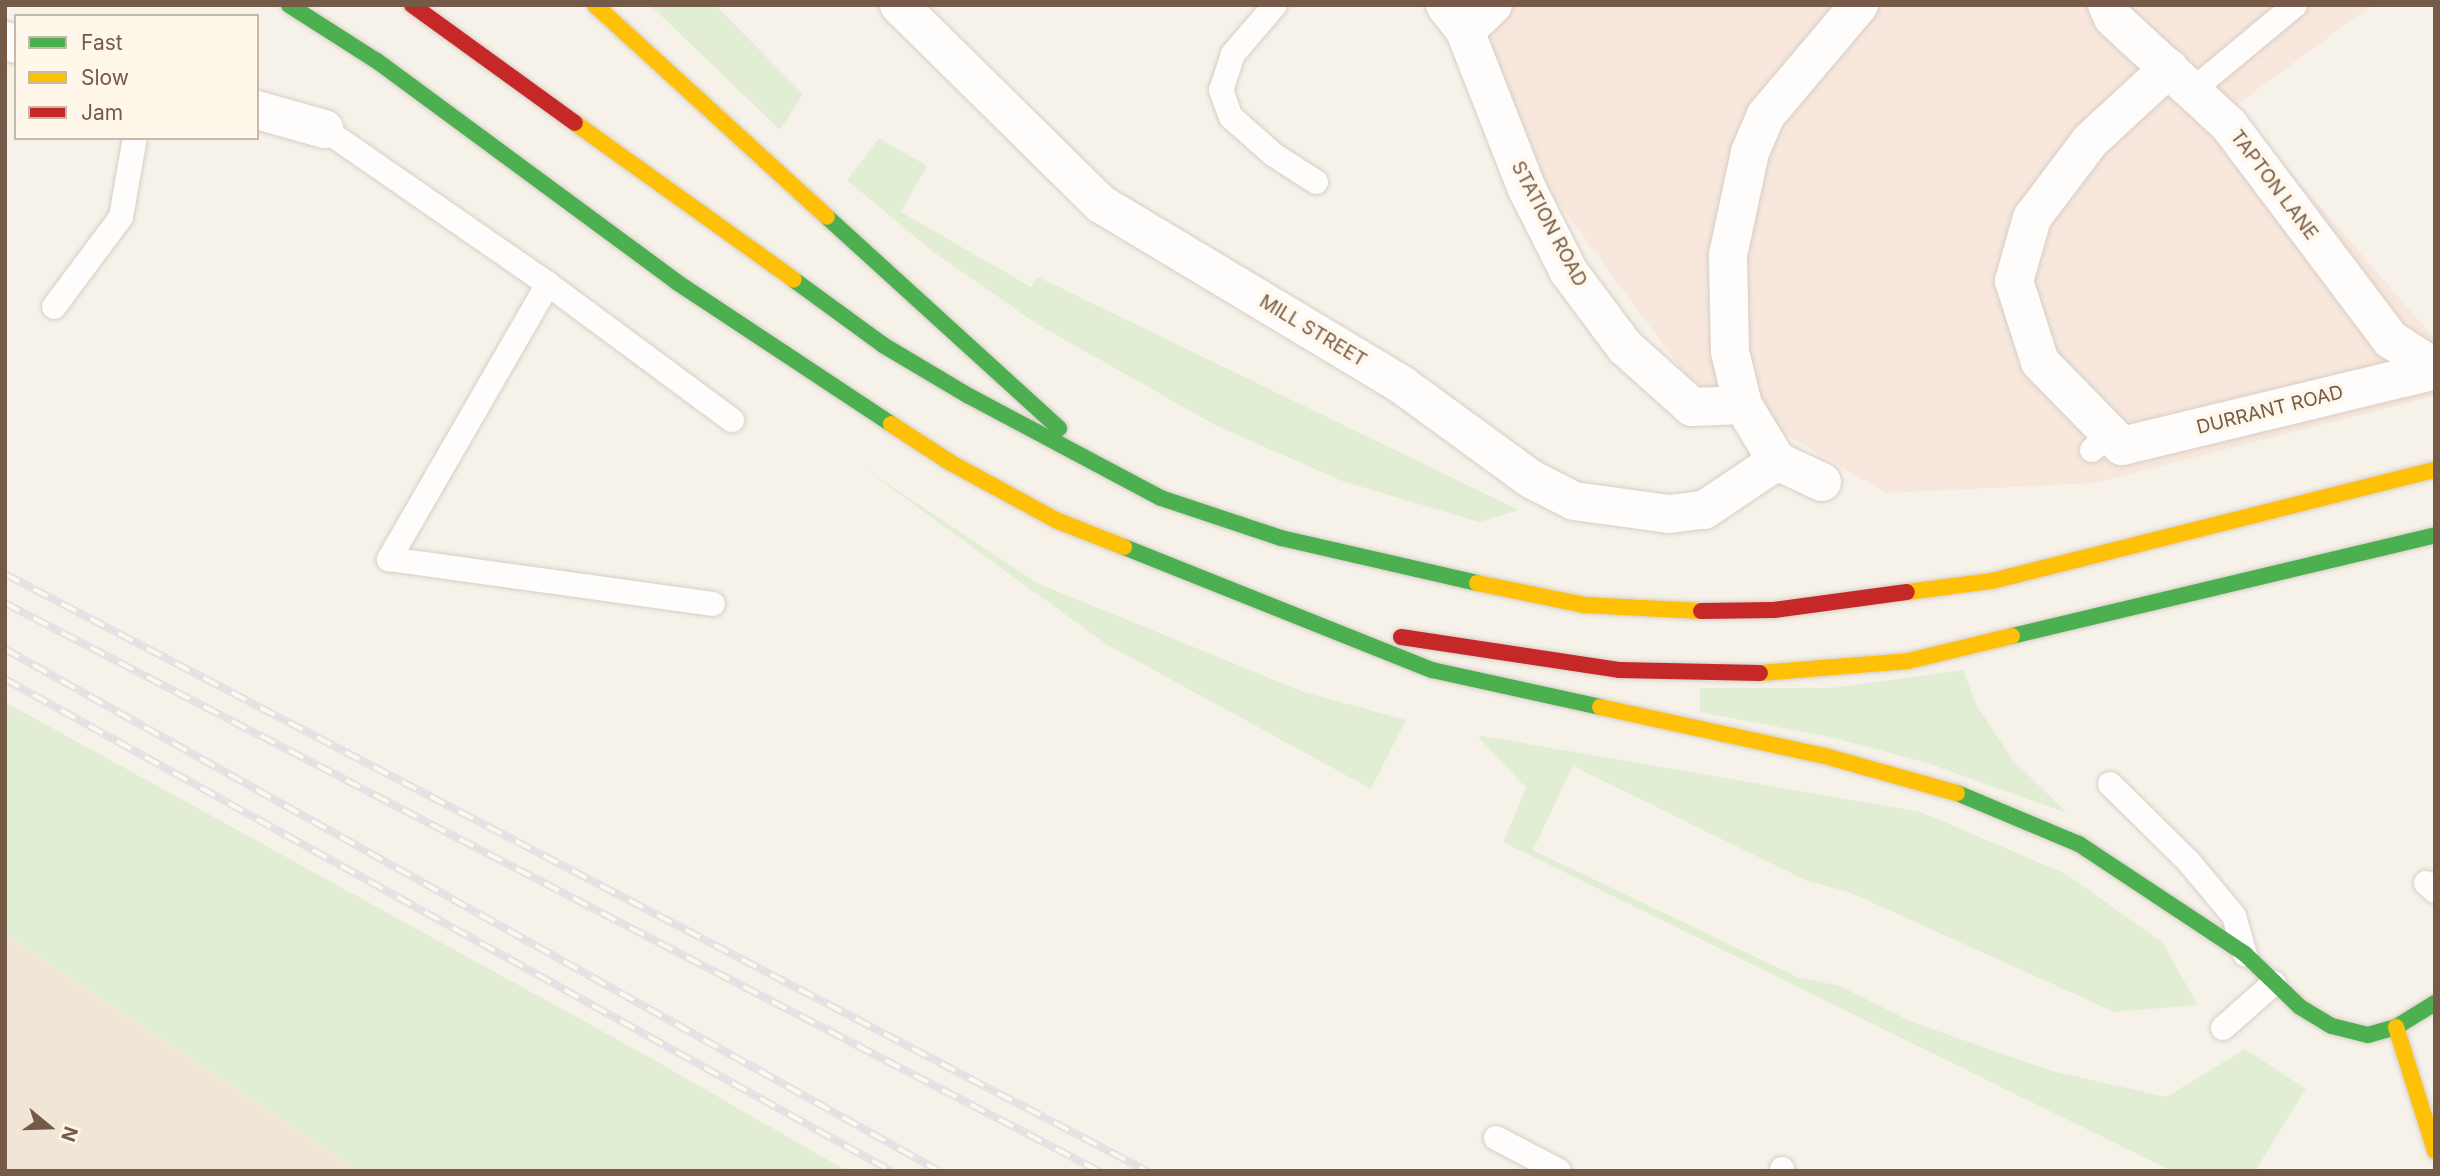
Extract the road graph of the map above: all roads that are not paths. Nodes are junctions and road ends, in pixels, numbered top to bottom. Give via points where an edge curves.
1 (289, 5) edge
2 (412, 5) edge
3 (595, 5) edge
4 (899, 5) edge
5 (1275, 5) edge
6 (1493, 5) edge
7 (1859, 5) edge
8 (2295, 5) edge
9 (2110, 12) edge
10 (1455, 18) edge
11 (2182, 78) junction
12 (259, 111) edge
13 (324, 129) joint
14 (135, 140) edge
15 (1316, 182) dead end
16 (548, 284) junction
17 (54, 307) dead end
18 (2435, 369) edge
19 (1743, 405) junction
20 (732, 420) dead end
21 (1777, 461) junction
22 (1097, 464) junction
23 (2435, 470) edge
24 (1822, 482) dead end
25 (2435, 535) edge
26 (713, 604) dead end
27 (1303, 615) junction
28 (2110, 784) dead end
29 (2245, 954) junction
30 (2274, 983) junction
31 (2435, 1003) edge
32 (2396, 1027) junction
33 (2223, 1028) dead end
34 (1496, 1138) dead end
35 (2435, 1151) edge
36 (1559, 1171) edge

1 - 27 main road via 377,61 675,281 951,463 1120,548 1210,585
2 - 22 main road via 883,345
3 - 22 main road
4 - 21 street, MILL STREET via 1101,204 1402,385 1531,480 1574,501 1670,514 1704,510
5 - 15 lane via 1233,54 1221,90 1231,117 1274,155
6 - 10 street
7 - 19 street via 1766,115 1750,152 1728,255 1730,352
8 - 11 lane
9 - 11 street, TAPTON LANE
10 - 19 street, STATION ROAD via 1527,189 1570,272 1601,315 1625,347 1692,407
11 - 18 street, TAPTON LANE via 2229,125 2390,339
11 - 18 street, DURRANT ROAD via 2090,141 2032,218 2014,281 2040,362 2101,442 2122,446
12 - 13 street
13 - 16 lane
14 - 17 lane via 121,217
16 - 20 lane
16 - 26 lane via 389,559
19 - 21 street
21 - 24 street
22 - 23 main road via 1161,498 1334,552 1560,600 1670,611 1774,610 1992,582
25 - 27 main road via 1908,660 1830,670 1705,676 1619,670 1438,646
27 - 29 main road via 1432,670 1825,756 1984,801 2079,844
28 - 29 lane via 2189,862 2234,916
29 - 30 main road
30 - 32 main road via 2300,1007 2332,1026 2368,1035
30 - 33 lane
31 - 32 main road
32 - 35 main road
34 - 36 lane

